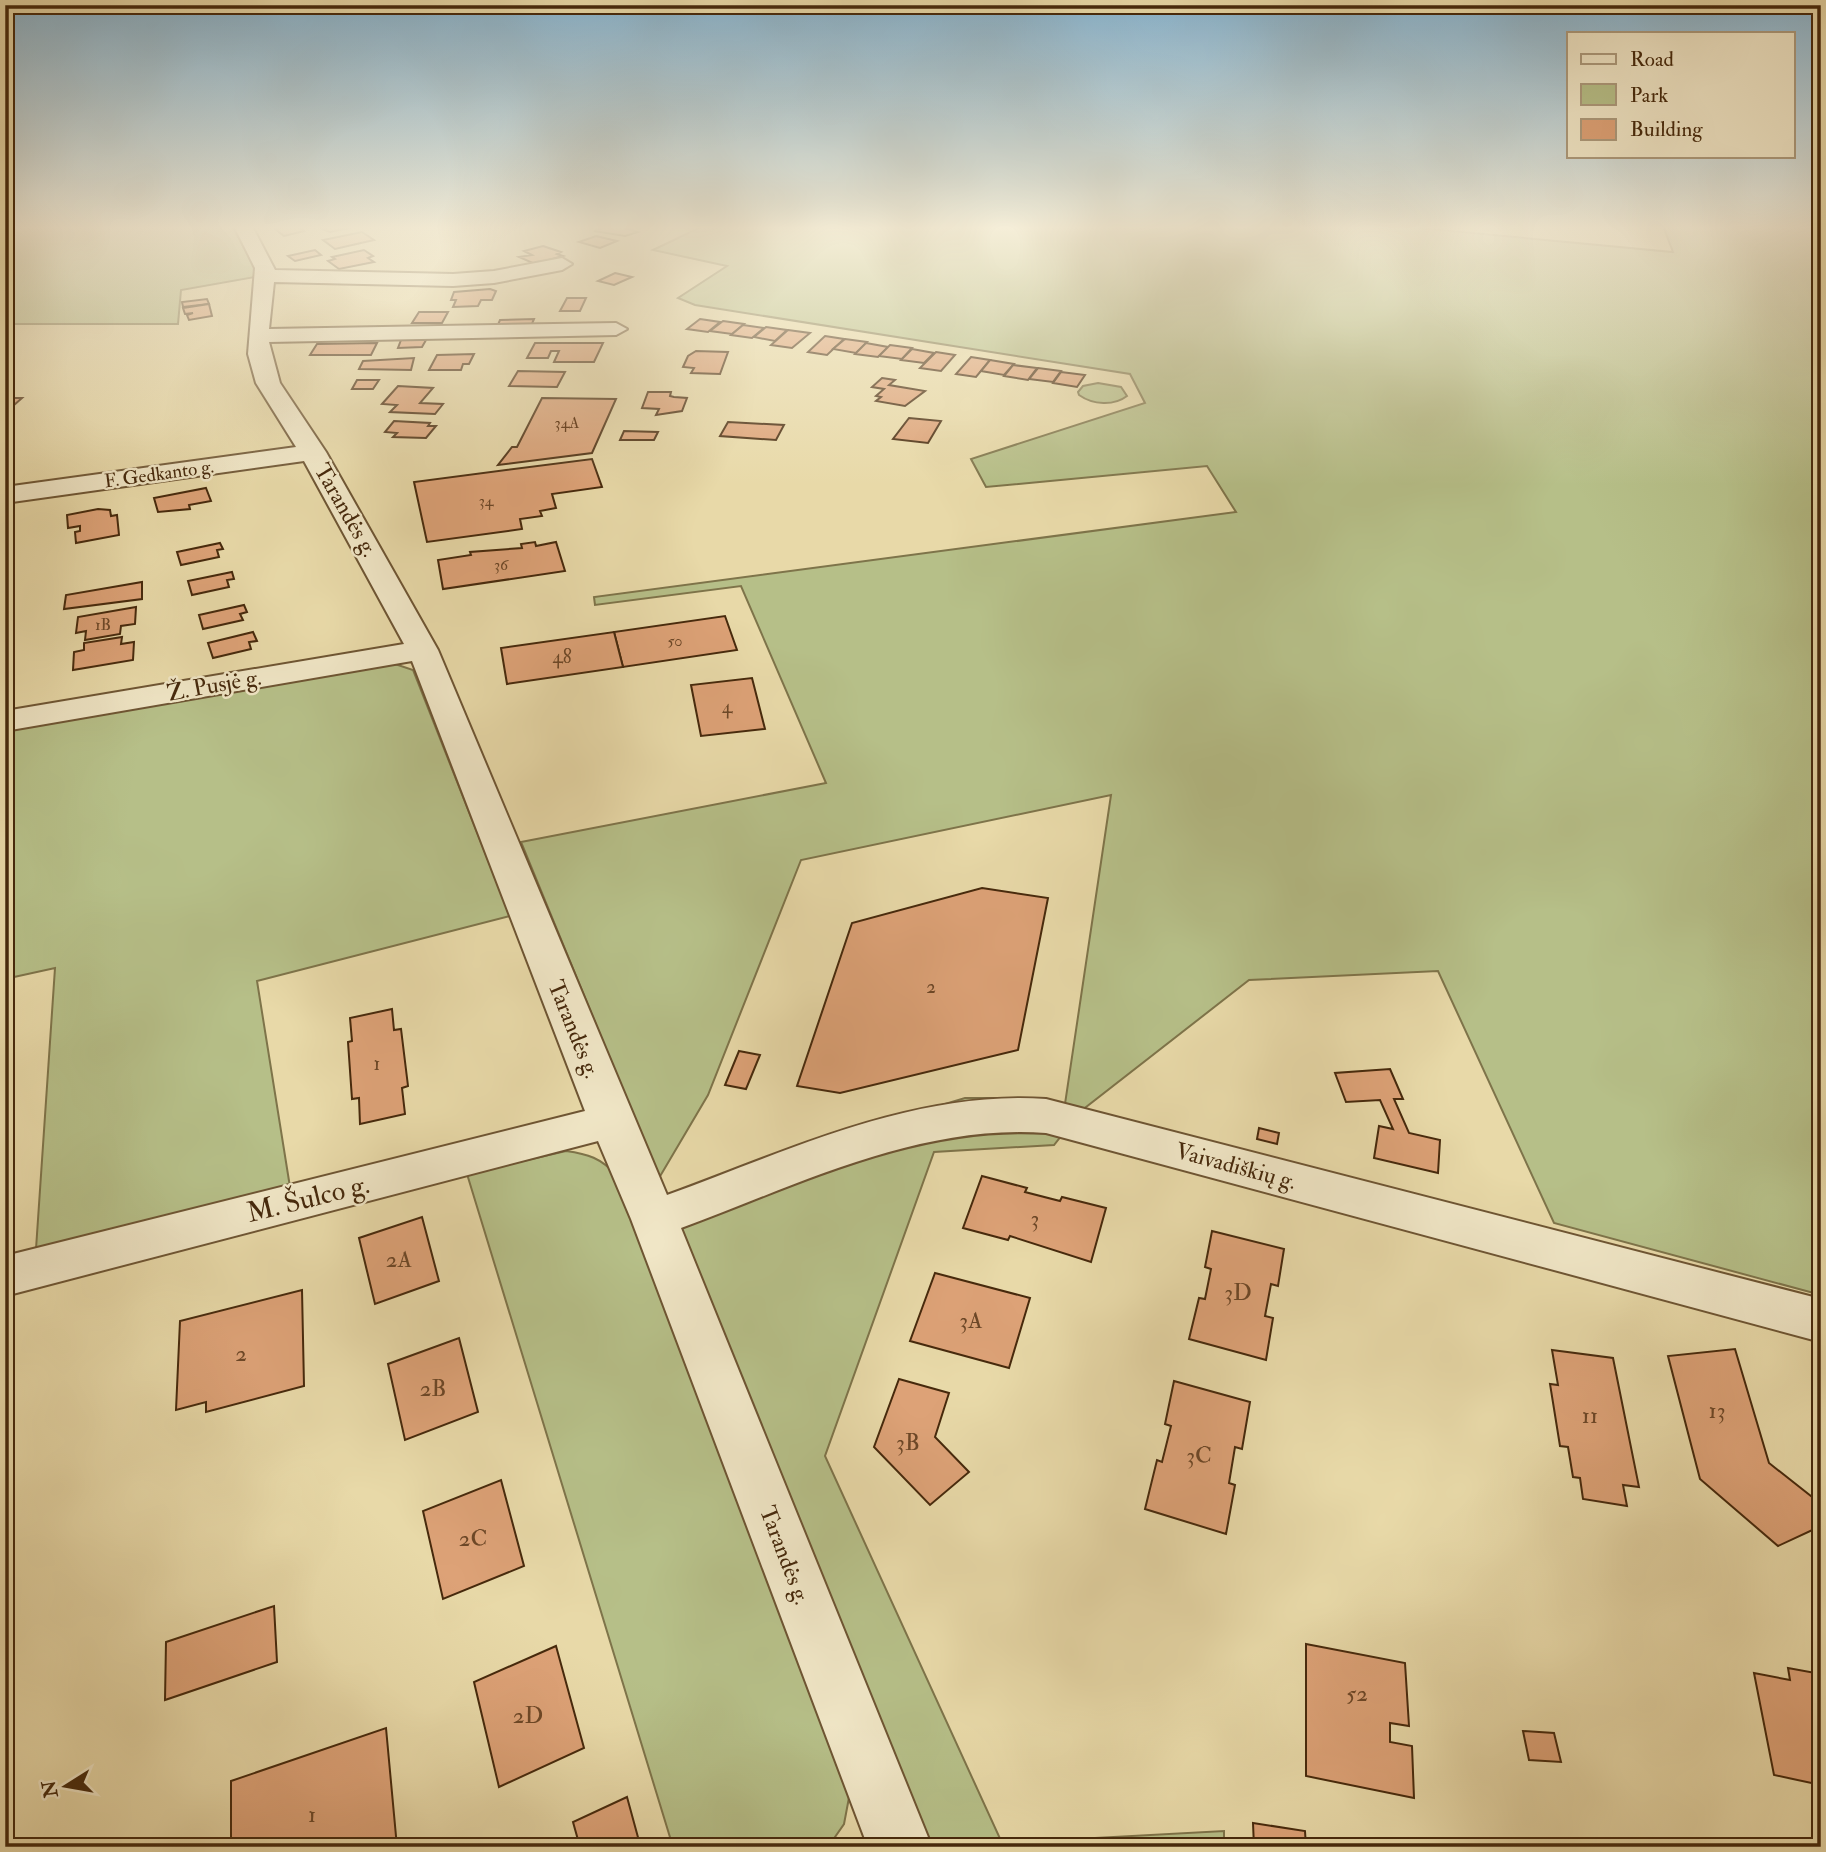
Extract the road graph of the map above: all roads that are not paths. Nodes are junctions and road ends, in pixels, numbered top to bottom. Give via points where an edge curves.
1 (261, 312) edge
2 (616, 329) dead end
3 (258, 336) junction
4 (313, 452) junction
5 (5, 495) edge
6 (423, 650) junction
7 (5, 721) edge
8 (611, 1121) junction
9 (654, 1219) junction
10 (5, 1276) edge
11 (1821, 1321) edge
12 (900, 1847) edge

1 - 3 street, Tarandės g.
2 - 3 street
3 - 4 street, Tarandės g. via 268,383
4 - 5 street, F. Gedkanto g.
4 - 6 street, Tarandės g.
6 - 7 street, Ž. Pusjė g.
6 - 8 street, Tarandės g.
8 - 9 street, Tarandės g.
8 - 10 street, M. Šulco g.
9 - 11 street, Vaivadiškių g. via 910,1129 1001,1114 1046,1116
9 - 12 street, Tarandės g.

